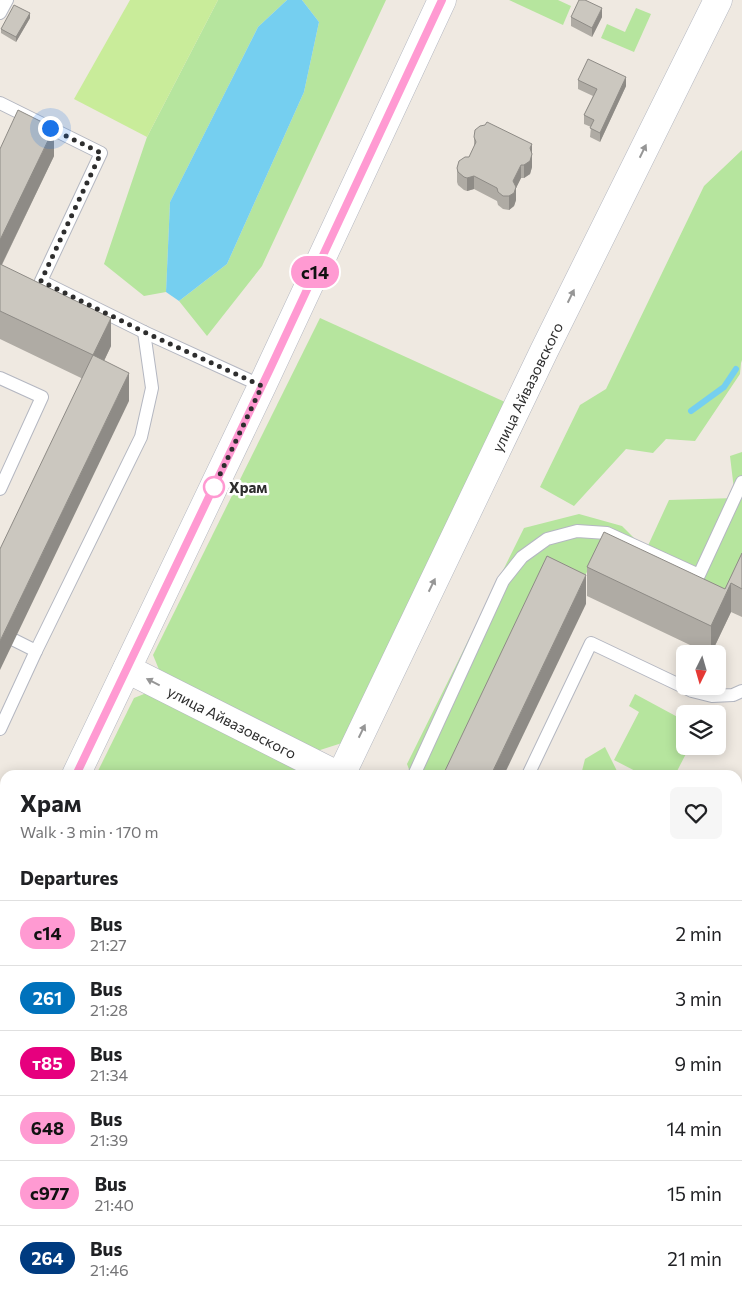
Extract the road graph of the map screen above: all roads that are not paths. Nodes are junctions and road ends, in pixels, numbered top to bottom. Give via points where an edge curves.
1 (7, 0) edge
2 (442, 0) edge
3 (718, 0) edge
4 (0, 13) edge
5 (0, 103) edge
6 (144, 332) junction
7 (0, 378) edge
8 (262, 386) junction
9 (742, 482) edge
10 (0, 489) edge
11 (14, 640) edge
12 (36, 651) junction
13 (127, 669) junction
14 (742, 691) edge
15 (0, 729) edge
16 (78, 770) edge
17 (327, 770) edge
18 (343, 770) edge
19 (416, 770) edge
20 (530, 770) edge

1 - 4 lane
2 - 8 main road
18 -> 3 main road, улица Айвазовского via 544,351
5 - 6 lane via 101,153 41,281
6 - 8 lane
6 - 12 lane via 152,388 141,437
7 - 10 lane via 42,397
8 - 13 main road
9 - 19 lane via 699,575 607,533 577,531 547,539 522,557 503,581
11 - 12 lane
12 - 15 lane
13 - 16 main road
17 -> 13 main road, улица Айвазовского
14 - 20 lane via 712,696 692,691 592,643

